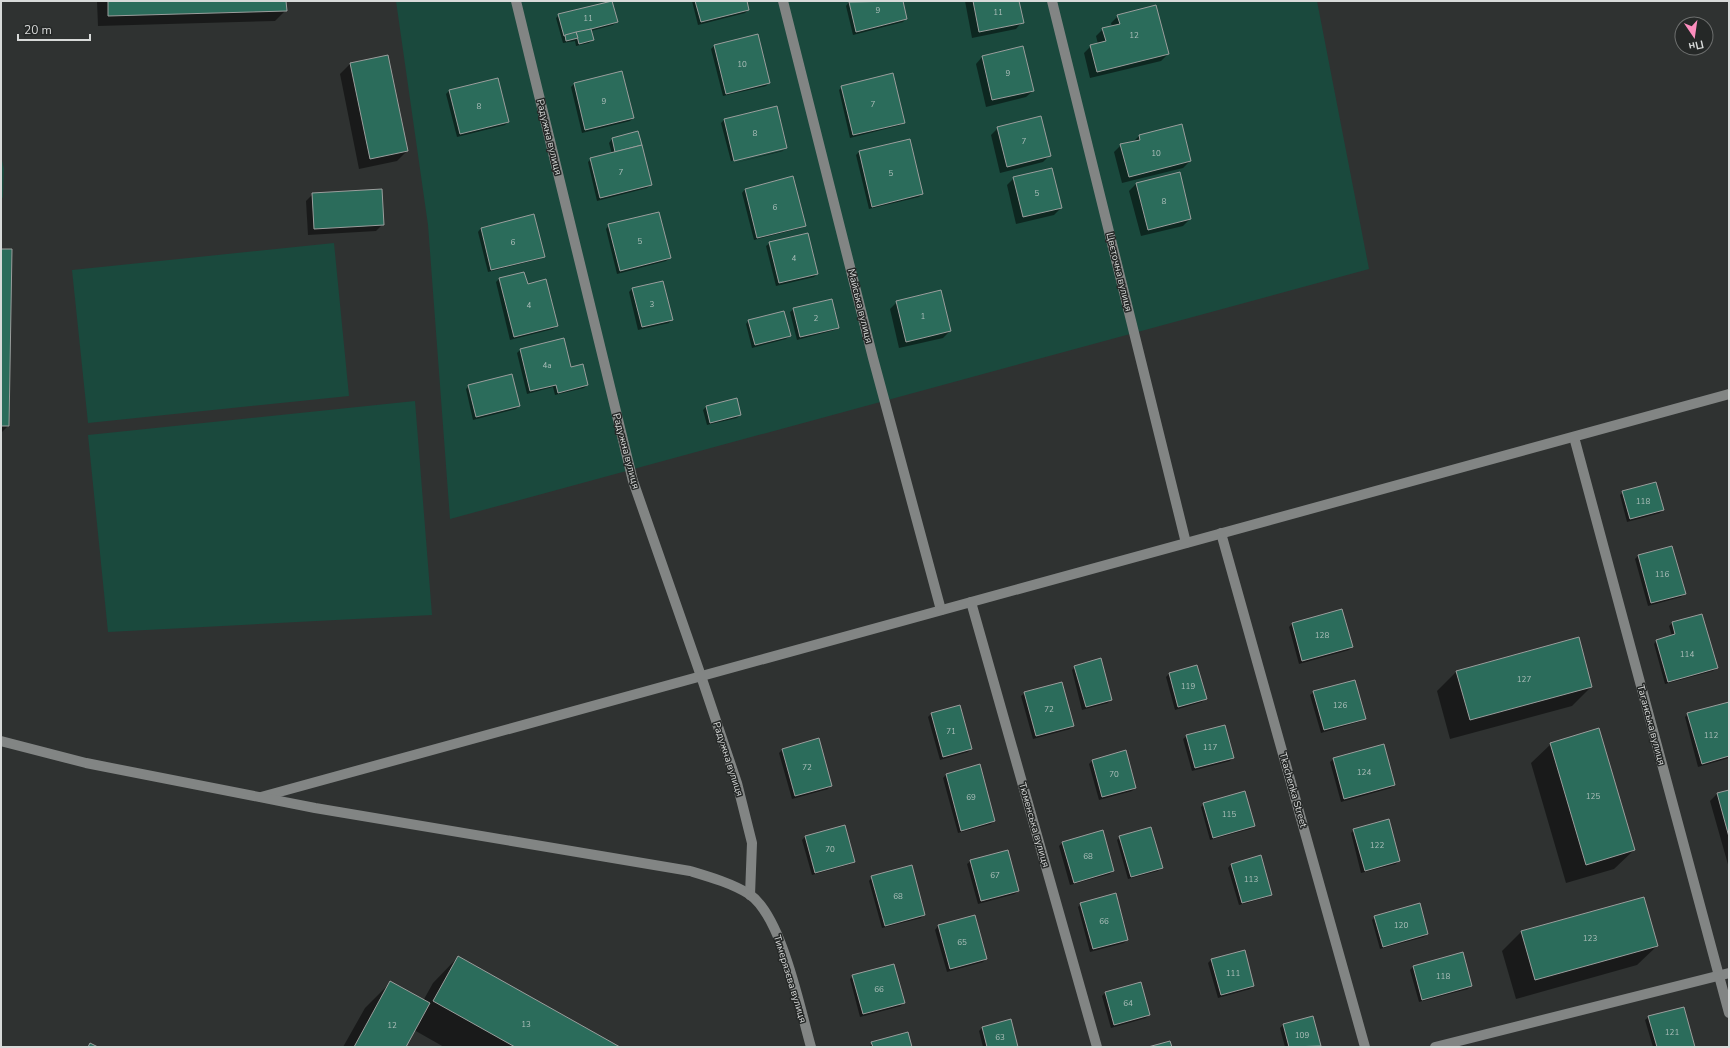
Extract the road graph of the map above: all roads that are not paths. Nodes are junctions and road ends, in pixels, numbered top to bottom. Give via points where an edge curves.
1 (516, 1) edge
2 (783, 1) edge
3 (1052, 1) edge
4 (1729, 394) edge
5 (1574, 437) junction
6 (1221, 533) junction
7 (1186, 543) junction
8 (971, 602) junction
9 (942, 610) junction
10 (701, 676) junction
11 (1, 741) edge
12 (261, 797) junction
13 (750, 895) junction
14 (1729, 973) edge
15 (1719, 976) junction
16 (1729, 1013) edge
17 (811, 1047) edge
18 (1096, 1047) edge
19 (1365, 1047) edge
20 (1435, 1047) edge

1 - 10 street, Радужна вулиця via 633,481
2 - 9 street, Майська вулиця via 873,358
3 - 7 street, Цвєточна вулиця
4 - 5 street
5 - 6 street
5 - 15 street, Таганська вулиця
6 - 7 street
6 - 19 street, Tkachenka Street
7 - 8 street
8 - 9 street
8 - 18 street, Тюменська вулиця
9 - 10 street
10 - 12 street
10 - 13 street, Радужна вулиця via 736,783 752,842
11 - 12 street via 86,763
12 - 13 street via 690,871 721,880
13 - 17 street, Тимерязєва вулиця via 769,917 780,941
14 - 15 street
15 - 16 street, Таганська вулиця
15 - 20 street

